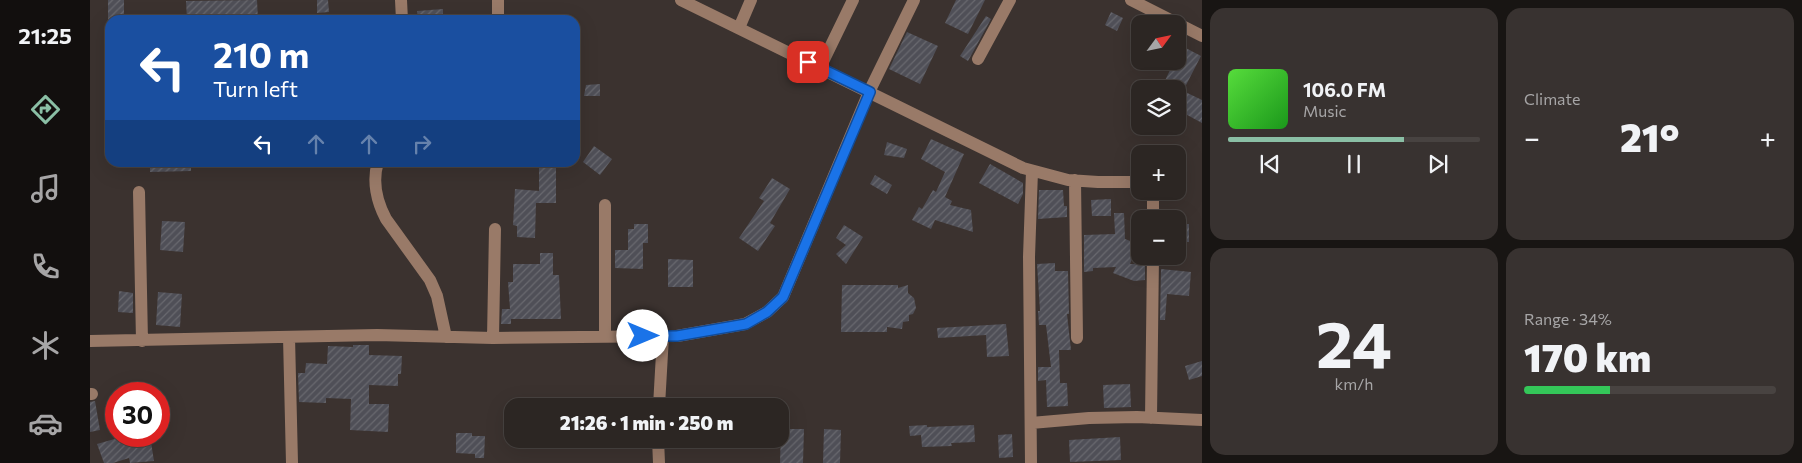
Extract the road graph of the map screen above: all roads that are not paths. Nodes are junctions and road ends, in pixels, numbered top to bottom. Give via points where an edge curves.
1 (401, 0) edge
2 (498, 0) edge
3 (681, 0) edge
4 (752, 0) edge
5 (853, 0) edge
6 (914, 0) edge
7 (1010, 0) edge
8 (1131, 0) edge
9 (402, 15) edge
10 (498, 15) edge
11 (739, 28) junction
12 (1202, 36) edge
13 (978, 59) dead end
14 (820, 68) junction
15 (870, 92) junction
16 (377, 167) edge
17 (1032, 171) junction
18 (1075, 180) junction
19 (1131, 182) edge
20 (139, 192) dead end
21 (605, 205) dead end
22 (495, 229) dead end
23 (1152, 265) edge
24 (446, 336) junction
25 (605, 336) junction
26 (663, 336) junction
27 (289, 337) junction
28 (493, 338) junction
29 (1077, 338) dead end
30 (142, 340) junction
31 (90, 341) edge
32 (659, 398) edge
33 (1151, 418) junction
34 (1202, 420) edge
35 (1031, 423) junction
36 (658, 448) edge
37 (292, 463) edge
38 (659, 463) edge
39 (1031, 463) edge

1 - 9 street
2 - 10 street
3 - 11 street
4 - 11 street
5 - 14 street
6 - 15 street
7 - 13 street
8 - 12 street
11 - 14 street
14 - 15 street
15 - 17 street
15 - 26 street via 783,297 767,312 746,324
16 - 24 street via 375,178 381,210 430,280
17 - 18 street
17 - 35 street
18 - 19 street
18 - 29 street
20 - 30 street
21 - 25 street
22 - 28 street
23 - 33 street
24 - 27 street
24 - 28 street
25 - 26 street
25 - 28 street
26 - 32 street
27 - 30 street
27 - 37 street
30 - 31 street
33 - 34 street
33 - 35 street via 1088,418
35 - 39 street
36 - 38 street

